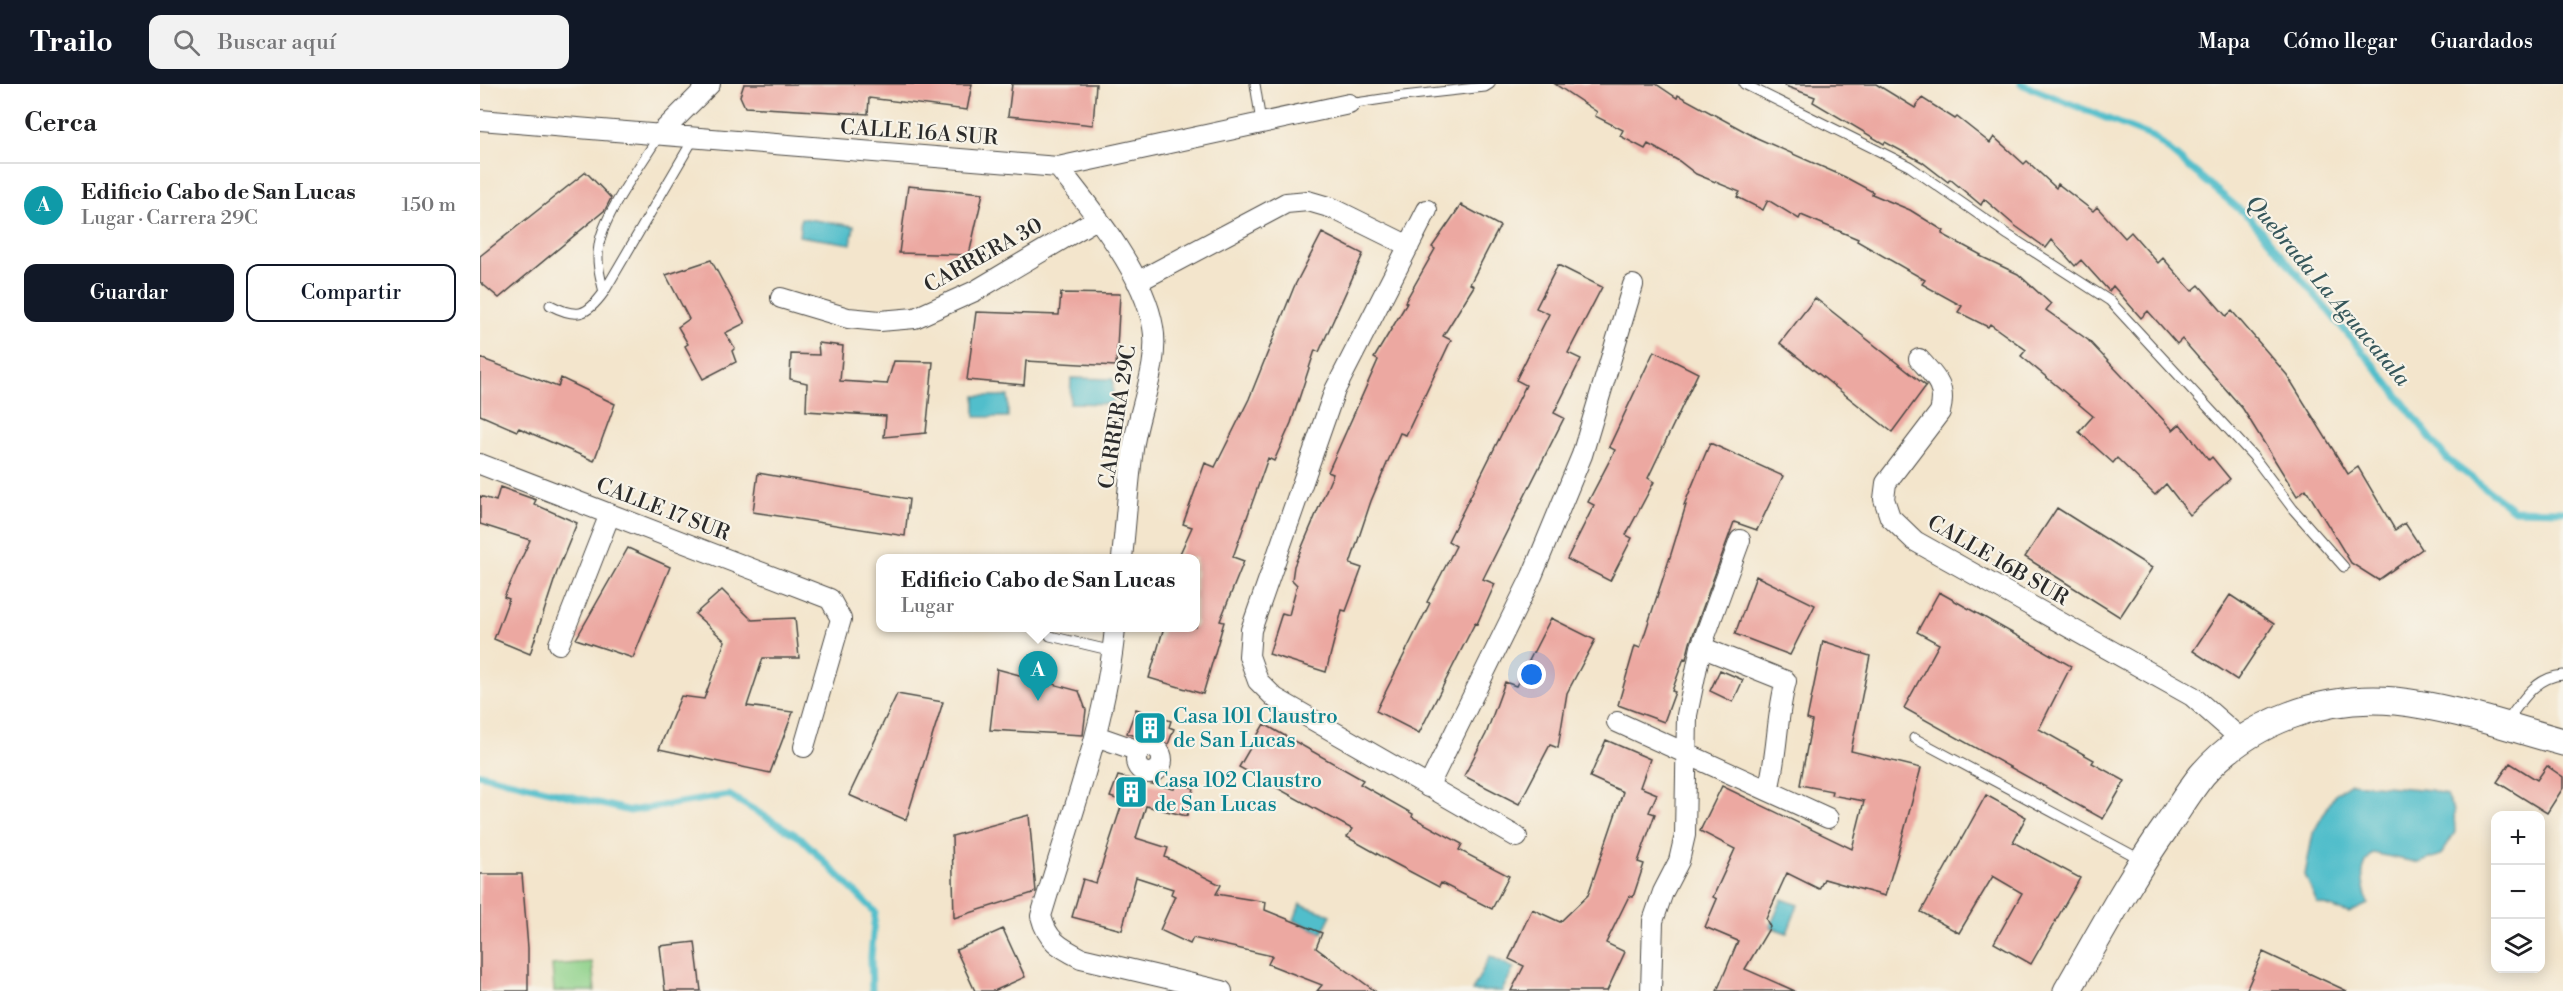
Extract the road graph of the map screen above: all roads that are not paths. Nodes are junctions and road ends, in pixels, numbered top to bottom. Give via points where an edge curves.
1 (710, 84) edge
2 (1255, 84) edge
3 (1490, 84) edge
4 (1744, 84) edge
5 (1349, 104) joint
6 (688, 106) junction
7 (480, 120) edge
8 (1261, 122) junction
9 (660, 135) junction
10 (694, 138) junction
11 (1058, 167) junction
12 (1427, 210) dead end
13 (1098, 218) junction
14 (1409, 246) junction
15 (1137, 282) junction
16 (1633, 285) dead end
17 (604, 292) junction
18 (782, 298) dead end
19 (550, 305) dead end
20 (1919, 358) dead end
21 (480, 464) edge
22 (610, 514) junction
23 (1740, 540) dead end
24 (1122, 554) edge
25 (2344, 567) dead end
26 (1115, 632) edge
27 (1050, 636) dead end
28 (560, 644) dead end
29 (1701, 647) junction
30 (1113, 651) junction
31 (2563, 675) edge
32 (1617, 722) dead end
33 (2504, 726) junction
34 (1096, 736) junction
35 (1914, 738) dead end
36 (2242, 740) junction
37 (2563, 742) edge
38 (804, 747) dead end
39 (1139, 751) dead end
40 (1686, 753) junction
41 (1428, 787) junction
42 (1768, 790) junction
43 (1828, 818) dead end
44 (1517, 837) dead end
45 (2143, 860) junction
46 (1222, 991) edge
47 (1651, 991) edge
48 (2067, 991) edge

1 - 6 street
2 - 8 lane
3 - 5 lane
4 - 25 lane via 1910,166 2110,301 2253,456
5 - 8 street, CALLE 16A SUR
6 - 9 street
6 - 10 street
7 - 9 street, CALLE 16A SUR
8 - 11 street, CALLE 16A SUR
9 - 10 street, CALLE 16A SUR
9 - 17 lane via 606,223 599,245 598,269
10 - 11 street, CALLE 16A SUR
10 - 17 lane
11 - 13 street, CARRERA 29C
12 - 14 street
13 - 15 street, CARRERA 29C
13 - 18 street, CARRERA 30 via 975,291 915,318 848,318
14 - 15 street via 1332,208 1308,201 1286,203
14 - 41 street via 1335,390 1267,579 1251,630 1249,657 1258,681 1275,698
15 - 24 street, CARRERA 29C via 1154,330 1153,359 1133,449
16 - 41 street via 1582,455 1541,554
17 - 19 lane via 593,307 581,314 565,313
20 - 36 street, CALLE 16B SUR via 1940,383 1944,398 1940,412 1886,483 1884,500 1890,517 1915,541 2192,696
21 - 22 street, CALLE 17 SUR
22 - 28 street
22 - 38 street, CALLE 17 SUR via 830,599 841,619
23 - 29 street
26 - 30 street
27 - 30 lane
29 - 40 street via 1687,715
29 - 42 street via 1786,681 1779,704 1775,766
30 - 34 street
31 - 33 lane via 2538,682
32 - 40 street
33 - 36 main road via 2442,708 2393,701 2349,703 2302,711 2269,723
33 - 37 main road
34 - 39 street
34 - 46 street via 1041,916 1044,931 1061,948 1081,958
35 - 45 lane
36 - 45 main road via 2202,776
40 - 42 street
40 - 47 street via 1684,835 1679,861 1653,921
41 - 44 street
42 - 43 street
45 - 48 main road

